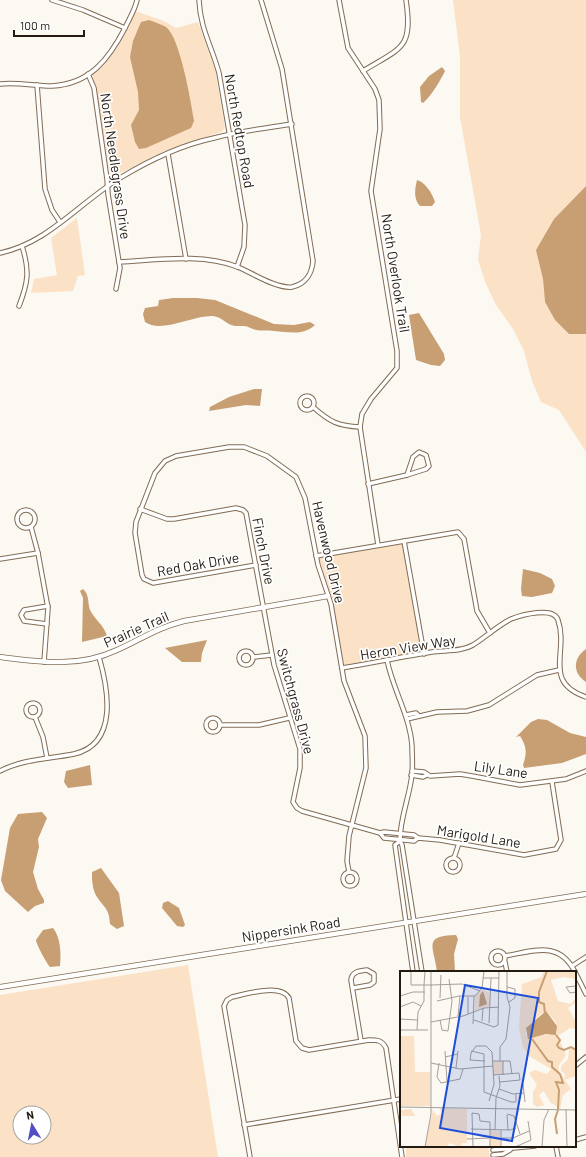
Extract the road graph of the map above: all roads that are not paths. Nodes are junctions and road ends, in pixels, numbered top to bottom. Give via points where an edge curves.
1 (52, 0) edge
2 (137, 0) edge
3 (199, 0) edge
4 (261, 0) edge
5 (339, 0) edge
6 (406, 0) edge
7 (125, 28) junction
8 (363, 71) junction
9 (88, 74) junction
10 (0, 84) edge
11 (37, 85) junction
12 (292, 124) junction
13 (230, 134) junction
14 (168, 154) junction
15 (108, 186) junction
16 (60, 222) junction
17 (22, 246) junction
18 (0, 253) edge
19 (186, 259) junction
20 (119, 262) junction
21 (238, 267) junction
22 (116, 289) dead end
23 (19, 306) dead end
24 (313, 407) dead end
25 (360, 427) junction
26 (407, 475) junction
27 (368, 484) junction
28 (140, 509) junction
29 (31, 527) junction
30 (404, 541) junction
31 (378, 545) junction
32 (38, 553) junction
33 (316, 556) junction
34 (0, 559) edge
35 (256, 565) junction
36 (328, 596) junction
37 (48, 606) junction
38 (263, 607) junction
39 (47, 624) junction
40 (490, 633) junction
41 (424, 654) junction
42 (272, 655) junction
43 (253, 656) junction
44 (0, 657) edge
45 (99, 657) junction
46 (387, 660) junction
47 (44, 662) junction
48 (342, 668) junction
49 (559, 670) junction
50 (586, 697) edge
51 (35, 717) dead end
52 (406, 717) junction
53 (289, 718) junction
54 (220, 725) dead end
55 (47, 758) junction
56 (0, 771) edge
57 (586, 771) edge
58 (412, 773) junction
59 (552, 782) junction
60 (352, 825) junction
61 (380, 833) junction
62 (400, 833) junction
63 (418, 838) junction
64 (400, 840) junction
65 (459, 843) junction
66 (454, 858) junction
67 (349, 872) junction
68 (586, 894) edge
69 (414, 920) junction
70 (406, 922) junction
71 (505, 956) junction
72 (586, 957) edge
73 (505, 962) junction
74 (572, 966) junction
75 (413, 971) edge
76 (422, 971) edge
77 (507, 971) edge
78 (574, 971) edge
79 (576, 974) edge
80 (0, 986) edge
81 (353, 988) junction
82 (586, 994) edge
83 (361, 1041) junction
84 (586, 1057) edge
85 (576, 1065) edge
86 (400, 1100) edge
87 (394, 1101) junction
88 (244, 1124) junction
89 (586, 1137) edge
90 (576, 1140) edge
91 (400, 1143) edge
92 (401, 1147) edge
93 (529, 1147) edge
94 (556, 1147) edge
95 (492, 1148) edge
96 (510, 1150) junction
97 (494, 1156) edge
98 (250, 1157) edge
99 (402, 1157) edge
100 (558, 1157) edge

1 - 7 street
2 - 7 street
3 - 13 street, North Redtop Road via 199,14 219,73
4 - 12 street via 282,69
5 - 8 street, North Overlook Trail via 348,48
6 - 8 street via 410,24 404,43
7 - 9 street via 110,54
8 - 25 street, North Overlook Trail via 379,100 380,129 372,191 398,351 396,369 371,399 362,414
9 - 11 street via 61,84
9 - 15 street, North Needlegrass Drive via 94,88
10 - 11 street
11 - 16 street via 45,188 52,210
12 - 13 street
12 - 21 street via 314,261 312,270 300,284 286,287 278,286
13 - 14 street via 204,140
13 - 21 street, North Redtop Road via 245,225 244,247
14 - 15 street
14 - 19 street
15 - 16 street
15 - 20 street, North Needlegrass Drive
16 - 17 street via 44,235
17 - 18 street
17 - 23 street via 28,272
19 - 20 street
19 - 21 street via 218,261
20 - 22 street, North Needlegrass Drive via 120,273
24 - 25 street via 335,424
25 - 27 street, North Overlook Trail
26 - 26 street via 413,457 422,452 429,466
26 - 27 street
27 - 31 street, North Overlook Trail
28 - 33 street, Havenwood Drive via 155,473 165,461 176,456 229,447 251,448 296,477 305,498
28 - 35 street, Finch Drive via 167,519 236,508 243,510 248,516
28 - 35 street, Red Oak Drive via 135,533 142,575 148,582
29 - 29 street via 35,522 35,516 28,510 22,511 18,515 18,524 25,529
29 - 32 street
30 - 31 street
30 - 40 street via 453,532 461,534 477,611
30 - 41 street
31 - 33 street
32 - 34 street
32 - 37 street
33 - 36 street, Havenwood Drive
35 - 38 street, Finch Drive
36 - 38 street, Prairie Trail
36 - 48 street, Havenwood Drive
37 - 39 street
37 - 39 street via 24,610 21,615 24,620
38 - 42 street, Switchgrass Drive
38 - 45 street, Prairie Trail via 163,626 116,651
39 - 47 street
40 - 41 street, Heron View Way via 464,649
40 - 49 street, Heron View Way via 519,616 543,612 555,615 558,619 561,641
41 - 46 street, Heron View Way
42 - 43 street
42 - 53 street, Switchgrass Drive
43 - 43 street via 251,652 246,651 242,652 239,659 241,663 248,665 253,661
44 - 47 street, Prairie Trail
45 - 47 street, Prairie Trail via 76,662
45 - 55 street via 107,697 105,723 101,734 82,751
46 - 48 street, Heron View Way
46 - 52 street via 390,677
48 - 60 street, Havenwood Drive via 344,681 365,736 367,758 364,782
49 - 50 street via 565,686
49 - 52 street via 537,675 489,705 467,711 418,715 416,712
51 - 55 street via 43,737
52 - 58 street via 412,744
53 - 54 street via 258,725
53 - 60 street, Switchgrass Drive via 298,741 301,758 293,798 294,805 302,811
55 - 56 street via 14,764
57 - 59 street, Lily Lane
58 - 59 street, Lily Lane via 460,774 520,785
58 - 62 street
59 - 65 street, Marigold Lane via 561,840 556,849 524,855
60 - 61 street, Switchgrass Drive
60 - 67 street, Havenwood Drive via 347,852
61 - 62 street
61 - 64 street, Marigold Lane via 384,838
62 - 63 street
62 - 64 street
63 - 64 street, Marigold Lane via 414,841
63 - 65 street, Marigold Lane
64 - 69 street
64 - 70 street via 395,845
65 - 66 street
66 - 66 street via 460,862 460,867 455,872 446,866 450,858
67 - 67 street via 354,873 357,879 356,883 350,886 344,883 343,879
68 - 69 street, Nippersink Road
69 - 70 street, Nippersink Road
69 - 76 street
70 - 75 street
70 - 80 street, Nippersink Road
71 - 73 street
71 - 73 street via 501,951 496,951 491,958 496,965
71 - 74 street via 552,950 562,955
72 - 74 street
73 - 77 street
74 - 78 street
79 - 82 street
81 - 81 street via 352,977 357,972 370,971 374,982
81 - 83 street
83 - 87 street via 376,1040 386,1048
83 - 88 street via 309,1050 302,1048 296,1041 287,994 278,989 227,1000 224,1006
84 - 85 street
86 - 87 street
87 - 88 street
87 - 91 street
88 - 98 street
89 - 90 street
92 - 99 street
93 - 96 street
94 - 100 street
95 - 96 street
95 - 97 street
96 - 97 street

